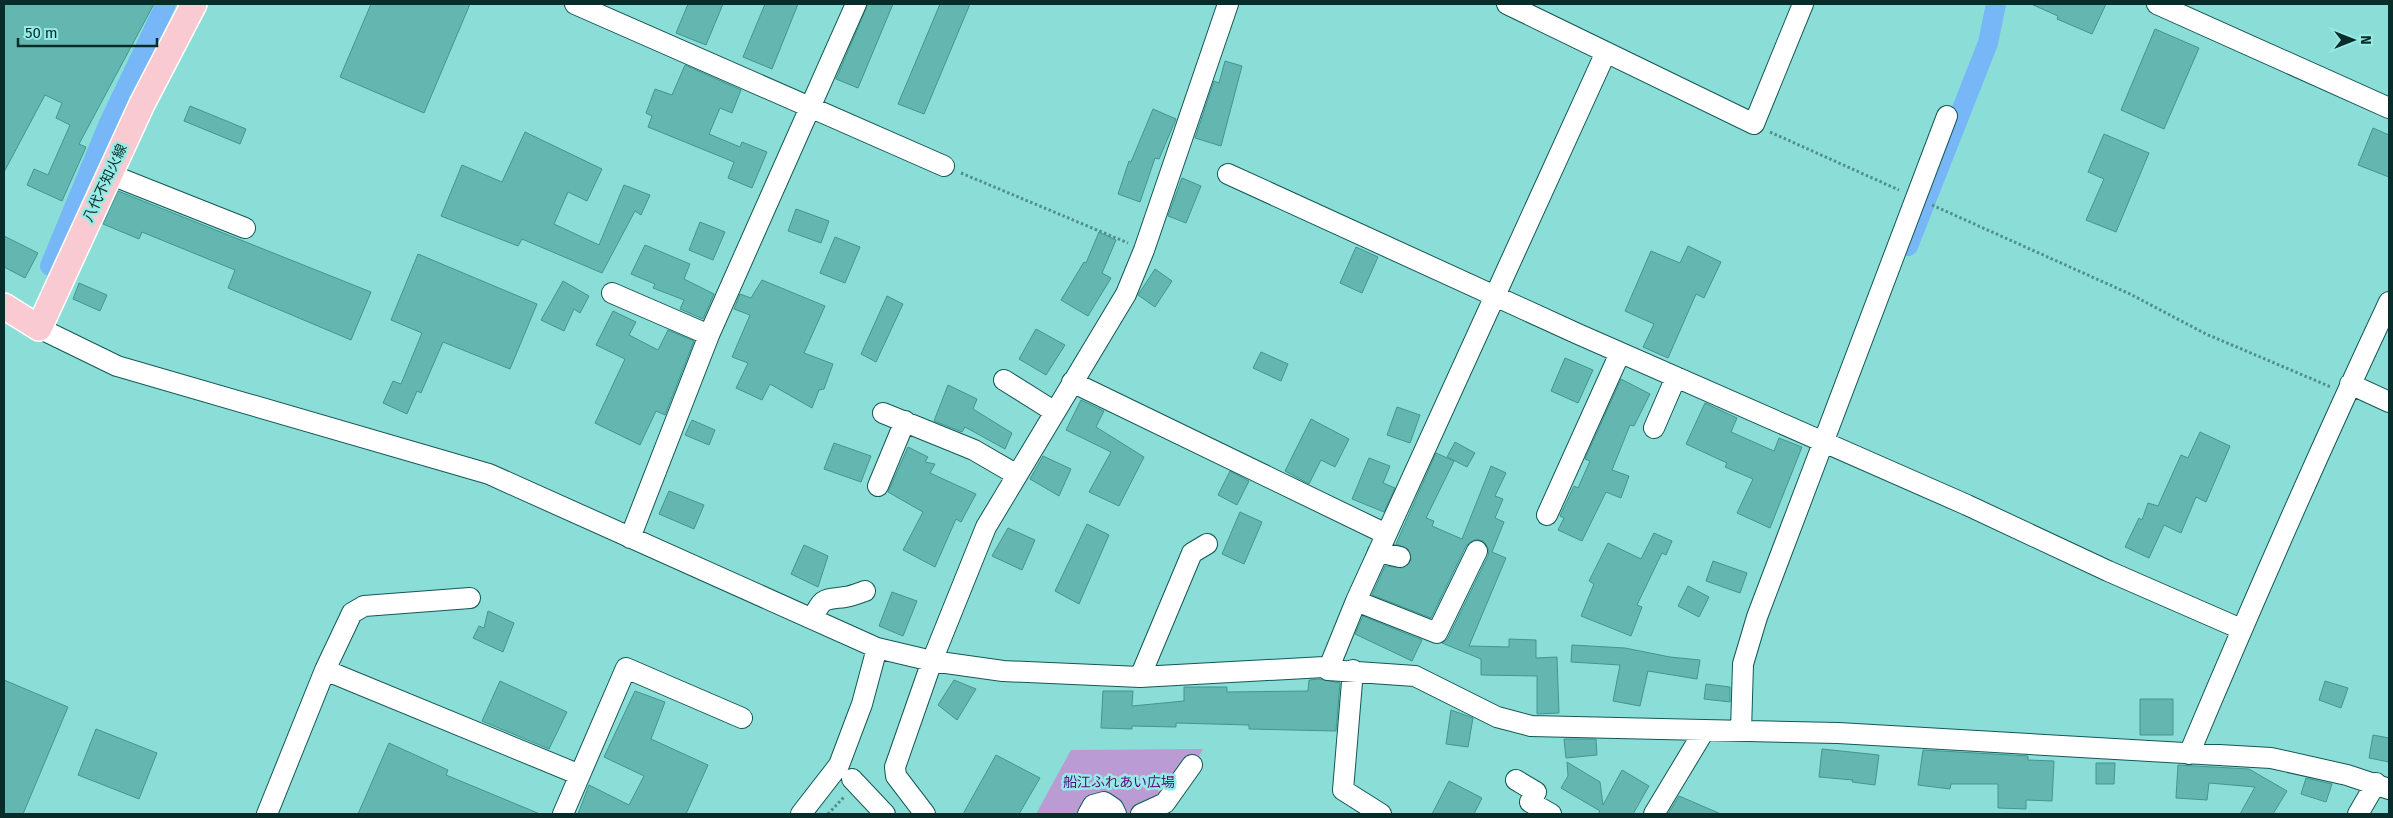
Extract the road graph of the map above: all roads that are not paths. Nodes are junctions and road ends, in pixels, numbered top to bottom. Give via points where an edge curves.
1 (194, 4) edge
2 (575, 4) edge
3 (856, 4) edge
4 (1228, 4) edge
5 (1507, 4) edge
6 (1803, 4) edge
7 (2157, 4) edge
8 (1606, 52) junction
9 (810, 107) junction
10 (2389, 108) edge
11 (1947, 116) dead end
12 (944, 166) road end
13 (109, 174) junction
14 (1228, 174) dead end
15 (245, 228) dead end
16 (612, 293) dead end
17 (1495, 296) junction
18 (2389, 302) edge
19 (4, 306) edge
20 (39, 328) junction
21 (709, 335) junction
22 (1620, 353) junction
23 (1676, 377) junction
24 (1004, 380) dead end
25 (1072, 382) junction
26 (2348, 389) junction
27 (2389, 402) edge
28 (1055, 412) junction
29 (883, 413) dead end
30 (905, 421) junction
31 (1654, 428) dead end
32 (1823, 442) junction
33 (1017, 475) junction
34 (878, 486) dead end
35 (1547, 515) dead end
36 (630, 538) junction
37 (1382, 543) junction
38 (1207, 544) dead end
39 (1477, 551) dead end
40 (1400, 557) dead end
41 (865, 591) dead end
42 (470, 598) dead end
43 (1356, 601) junction
44 (812, 619) junction
45 (2241, 629) junction
46 (877, 648) junction
47 (932, 661) junction
48 (325, 670) junction
49 (1328, 670) junction
50 (1353, 670) junction
51 (1140, 677) junction
52 (742, 718) dead end
53 (1704, 730) junction
54 (1741, 731) junction
55 (2189, 754) junction
56 (1192, 765) dead end
57 (580, 775) junction
58 (852, 778) dead end
59 (1516, 780) dead end
60 (2383, 786) edge
61 (811, 811) edge
62 (267, 814) edge
63 (563, 814) edge
64 (885, 814) edge
65 (925, 814) edge
66 (1088, 814) edge
67 (1116, 814) edge
68 (1141, 814) edge
69 (1381, 814) edge
70 (1551, 814) edge
71 (1654, 814) edge
72 (2358, 814) edge

1 - 13 main road, 八代不知火線
2 - 9 street
3 - 9 street
4 - 25 street via 1126,294
5 - 8 street
6 - 8 street via 1754,124
7 - 10 street
8 - 17 street
9 - 12 street
9 - 21 street
11 - 32 street
13 - 15 street
13 - 20 main road, 八代不知火線
14 - 17 street
16 - 21 street
17 - 22 street
17 - 37 street
18 - 26 street
19 - 20 main road
20 - 36 street via 117,366 489,474
21 - 36 street
22 - 23 street
22 - 35 street
23 - 31 street
23 - 32 street
24 - 28 street
25 - 28 street
25 - 37 street
26 - 27 street
26 - 45 street
28 - 33 street
29 - 30 street
30 - 33 street via 974,450
30 - 34 street
32 - 45 street
32 - 54 street via 1756,617 1743,664
33 - 47 street via 986,527
36 - 44 street
37 - 40 street
37 - 43 street
38 - 51 street via 1192,553
39 - 43 street via 1437,633
41 - 44 street via 846,597 826,598
42 - 48 street via 364,606 352,613
43 - 49 street
44 - 46 street
45 - 55 street
46 - 47 street
46 - 61 street via 862,704 839,765
47 - 51 street via 1003,671
47 - 65 street via 896,767 896,776
48 - 57 street
48 - 62 street
49 - 50 street
49 - 51 street via 1324,667
50 - 53 street via 1415,676 1497,717 1531,726
50 - 69 street via 1343,790
52 - 57 street via 626,668
53 - 54 street
53 - 71 street
54 - 55 street via 1838,733
55 - 60 street via 2271,758
56 - 68 street via 1165,803
57 - 63 street
58 - 64 street
59 - 70 street via 1536,792 1530,802
60 - 72 street
66 - 67 street via 1093,806 1104,802

